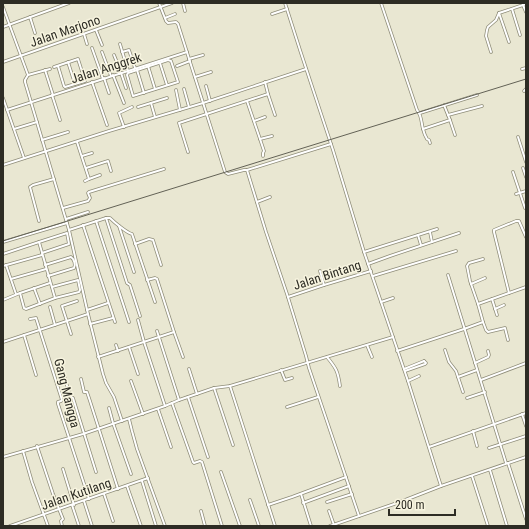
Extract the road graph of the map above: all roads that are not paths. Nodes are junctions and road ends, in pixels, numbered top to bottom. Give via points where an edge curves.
1 (69, 3) edge
2 (159, 3) edge
3 (172, 3) edge
4 (182, 3) edge
5 (285, 3) edge
6 (381, 3) edge
7 (525, 5) edge
8 (3, 7) edge
9 (160, 7) junction
10 (287, 9) junction
11 (512, 9) junction
12 (185, 11) dead end
13 (526, 12) edge
14 (499, 13) junction
15 (175, 14) dead end
16 (272, 14) dead end
17 (30, 17) junction
18 (164, 18) junction
19 (10, 24) junction
20 (3, 27) edge
21 (96, 30) junction
22 (35, 33) dead end
23 (84, 34) junction
24 (520, 35) dead end
25 (508, 42) dead end
26 (87, 44) dead end
27 (120, 44) dead end
28 (102, 45) dead end
29 (92, 48) dead end
30 (102, 52) dead end
31 (122, 52) junction
32 (187, 52) junction
33 (491, 52) dead end
34 (114, 55) dead end
35 (203, 55) dead end
36 (22, 56) junction
37 (190, 60) junction
38 (3, 62) edge
39 (68, 62) junction
40 (160, 63) junction
41 (58, 66) junction
42 (148, 66) junction
43 (177, 66) dead end
44 (54, 67) dead end
45 (526, 68) edge
46 (50, 69) dead end
47 (136, 69) junction
48 (306, 69) junction
49 (522, 69) dead end
50 (45, 70) junction
51 (128, 71) junction
52 (211, 72) dead end
53 (120, 73) junction
54 (28, 76) junction
55 (112, 76) junction
56 (195, 77) junction
57 (104, 78) junction
58 (92, 82) junction
59 (265, 82) junction
60 (167, 85) junction
61 (76, 86) junction
62 (206, 86) dead end
63 (126, 88) dead end
64 (155, 89) junction
65 (184, 89) dead end
66 (176, 90) dead end
67 (109, 93) dead end
68 (144, 93) junction
69 (268, 94) junction
70 (52, 95) junction
71 (477, 95) dead end
72 (3, 98) edge
73 (167, 98) dead end
74 (210, 100) junction
75 (247, 101) junction
76 (31, 102) junction
77 (124, 103) dead end
78 (151, 103) junction
79 (203, 103) junction
80 (444, 105) junction
81 (482, 106) dead end
82 (132, 107) dead end
83 (138, 107) dead end
84 (189, 107) junction
85 (7, 110) junction
86 (180, 110) junction
87 (207, 114) junction
88 (420, 114) junction
89 (275, 115) dead end
90 (448, 115) junction
91 (155, 117) junction
92 (265, 117) dead end
93 (60, 120) dead end
94 (450, 120) junction
95 (254, 121) junction
96 (37, 122) junction
97 (107, 125) dead end
98 (124, 127) junction
99 (14, 129) junction
100 (423, 129) junction
101 (68, 132) dead end
102 (455, 135) dead end
103 (272, 136) dead end
104 (518, 137) dead end
105 (260, 139) junction
106 (42, 140) junction
107 (77, 142) junction
108 (430, 143) dead end
109 (331, 144) junction
110 (46, 151) junction
111 (92, 152) dead end
112 (188, 152) dead end
113 (82, 156) junction
114 (263, 156) dead end
115 (24, 158) junction
116 (526, 162) edge
117 (3, 165) edge
118 (86, 168) junction
119 (523, 168) edge
120 (164, 170) dead end
121 (247, 170) junction
122 (112, 172) dead end
123 (513, 172) dead end
124 (100, 175) dead end
125 (526, 177) edge
126 (54, 179) junction
127 (89, 179) junction
128 (85, 180) dead end
129 (526, 191) edge
130 (520, 193) junction
131 (516, 194) dead end
132 (270, 197) dead end
133 (257, 202) junction
134 (62, 208) junction
135 (525, 208) edge
136 (88, 212) dead end
137 (66, 218) junction
138 (106, 218) junction
139 (39, 221) dead end
140 (96, 221) junction
141 (67, 223) junction
142 (83, 225) junction
143 (118, 225) junction
144 (437, 229) dead end
145 (69, 230) junction
146 (430, 232) junction
147 (459, 233) dead end
148 (418, 235) junction
149 (526, 237) edge
150 (3, 242) edge
151 (38, 242) junction
152 (432, 242) junction
153 (135, 244) junction
154 (421, 245) junction
155 (456, 251) dead end
156 (364, 252) junction
157 (3, 254) edge
158 (42, 254) junction
159 (483, 259) dead end
160 (368, 264) junction
161 (6, 265) junction
162 (45, 265) junction
163 (161, 265) dead end
164 (3, 266) edge
165 (46, 268) junction
166 (320, 271) dead end
167 (371, 271) junction
168 (134, 272) dead end
169 (448, 275) dead end
170 (48, 276) junction
171 (373, 276) junction
172 (485, 278) dead end
173 (11, 279) junction
174 (147, 280) junction
175 (50, 283) junction
176 (471, 284) junction
177 (324, 285) junction
178 (52, 287) junction
179 (526, 287) edge
180 (34, 288) junction
181 (20, 293) junction
182 (509, 293) junction
183 (16, 294) junction
184 (288, 297) junction
185 (55, 298) junction
186 (393, 298) dead end
187 (492, 299) junction
188 (3, 300) edge
189 (77, 301) dead end
190 (155, 302) dead end
191 (381, 302) junction
192 (108, 303) junction
193 (40, 304) junction
194 (478, 304) junction
195 (504, 305) dead end
196 (50, 307) dead end
197 (495, 309) junction
198 (87, 310) junction
199 (88, 314) junction
200 (497, 315) dead end
201 (140, 316) dead end
202 (113, 318) junction
203 (30, 319) dead end
204 (138, 320) dead end
205 (67, 321) junction
206 (115, 322) dead end
207 (130, 322) dead end
208 (483, 322) junction
209 (55, 324) junction
210 (90, 324) junction
211 (464, 329) junction
212 (40, 330) junction
213 (157, 331) dead end
214 (174, 332) junction
215 (71, 334) dead end
216 (24, 335) junction
217 (159, 337) junction
218 (393, 337) junction
219 (508, 340) dead end
220 (3, 342) edge
221 (144, 342) junction
222 (116, 344) dead end
223 (367, 345) junction
224 (129, 347) junction
225 (446, 350) dead end
226 (118, 351) junction
227 (397, 351) junction
228 (488, 351) dead end
229 (98, 357) junction
230 (183, 357) dead end
231 (327, 357) junction
232 (372, 357) dead end
233 (307, 362) junction
234 (475, 363) junction
235 (526, 363) edge
236 (189, 369) dead end
237 (281, 370) junction
238 (404, 370) junction
239 (477, 370) junction
240 (63, 372) dead end
241 (138, 374) dead end
242 (36, 375) dead end
243 (419, 376) dead end
244 (458, 376) junction
245 (81, 378) dead end
246 (292, 378) dead end
247 (481, 380) junction
248 (131, 381) dead end
249 (408, 381) junction
250 (230, 386) junction
251 (340, 386) dead end
252 (214, 388) junction
253 (463, 392) dead end
254 (484, 392) junction
255 (197, 394) junction
256 (318, 396) junction
257 (188, 397) junction
258 (467, 398) dead end
259 (179, 400) junction
260 (172, 403) junction
261 (165, 406) junction
262 (286, 407) dead end
263 (109, 408) dead end
264 (158, 409) junction
265 (526, 413) edge
266 (143, 414) junction
267 (522, 414) junction
268 (129, 419) junction
269 (122, 421) junction
270 (113, 423) junction
271 (494, 424) junction
272 (526, 426) edge
273 (99, 428) junction
274 (473, 431) junction
275 (83, 434) junction
276 (526, 436) edge
277 (69, 438) junction
278 (501, 444) junction
279 (233, 445) dead end
280 (37, 446) junction
281 (477, 446) dead end
282 (171, 447) dead end
283 (429, 447) junction
284 (489, 448) dead end
285 (23, 451) junction
286 (3, 457) edge
287 (208, 457) dead end
288 (526, 458) edge
289 (507, 464) junction
290 (63, 469) dead end
291 (490, 470) junction
292 (96, 472) dead end
293 (221, 472) dead end
294 (131, 474) dead end
295 (472, 476) junction
296 (346, 477) junction
297 (148, 478) junction
298 (142, 481) junction
299 (127, 486) junction
300 (349, 486) junction
301 (441, 486) junction
302 (118, 489) junction
303 (104, 494) junction
304 (301, 494) junction
305 (352, 494) junction
306 (89, 499) junction
307 (250, 500) dead end
308 (84, 501) junction
309 (327, 502) dead end
310 (303, 503) junction
311 (73, 505) junction
312 (268, 505) junction
313 (59, 510) junction
314 (201, 511) dead end
315 (329, 511) dead end
316 (44, 514) junction
317 (359, 516) junction
318 (526, 519) edge
319 (113, 521) dead end
320 (334, 525) junction
321 (10, 526) edge
322 (48, 526) edge
323 (62, 526) edge
324 (79, 526) edge
325 (92, 526) edge
326 (142, 526) edge
327 (156, 526) edge
328 (166, 526) edge
329 (205, 526) edge
330 (222, 526) edge
331 (240, 526) edge
332 (259, 526) edge
333 (276, 526) edge
334 (311, 526) edge
335 (330, 526) edge
336 (488, 526) edge
337 (508, 526) edge

1 - 17 street
2 - 9 street
3 - 9 street, Jalan Marjono
4 - 12 street
5 - 10 street
6 - 88 street
7 - 11 street
7 - 13 street
8 - 19 street
9 - 18 street
9 - 21 street, Jalan Marjono
10 - 16 street
10 - 48 street
11 - 14 street
11 - 24 street
14 - 25 street
14 - 33 street via 487,30 486,36
15 - 18 street
17 - 19 street
17 - 22 street
18 - 32 street via 167,22 177,23
19 - 20 street
19 - 36 street
21 - 23 street, Jalan Marjono
21 - 28 street
23 - 26 street
23 - 36 street, Jalan Marjono
27 - 31 street
29 - 57 street
30 - 55 street
31 - 47 street via 129,50
31 - 51 street
32 - 37 street
32 - 42 street, Jalan Anggrek
34 - 53 street
35 - 37 street
36 - 38 street, Jalan Marjono
36 - 54 street
37 - 43 street
37 - 56 street
39 - 41 street
39 - 61 street
39 - 61 street via 78,60 85,81
40 - 42 street
40 - 60 street
40 - 60 street via 171,61 178,81
41 - 44 street
41 - 61 street via 64,86
42 - 47 street, Jalan Anggrek
42 - 64 street
45 - 49 street
46 - 50 street
47 - 51 street, Jalan Anggrek
47 - 68 street
47 - 68 street via 127,74 131,88 134,96
48 - 59 street
48 - 109 street
50 - 54 street
50 - 70 street
51 - 53 street, Jalan Anggrek
52 - 56 street
53 - 55 street, Jalan Anggrek
53 - 63 street
54 - 76 street via 25,82
55 - 57 street, Jalan Anggrek
55 - 77 street
56 - 79 street
57 - 58 street, Jalan Anggrek
57 - 67 street
58 - 61 street, Jalan Anggrek
58 - 97 street
59 - 69 street
59 - 74 street
60 - 64 street
61 - 70 street, Jalan Anggrek
62 - 74 street
64 - 68 street
65 - 84 street
66 - 86 street
69 - 75 street
69 - 89 street
70 - 76 street, Jalan Anggrek
70 - 93 street
71 - 80 street
72 - 85 street
73 - 78 street
74 - 79 street
75 - 87 street
75 - 95 street
76 - 85 street, Jalan Anggrek
76 - 96 street
78 - 83 street
78 - 91 street
79 - 84 street
79 - 87 street
80 - 88 street
80 - 90 street
81 - 90 street
82 - 98 street via 119,113
84 - 86 street
85 - 99 street
86 - 91 street
87 - 112 street via 180,123
87 - 121 street via 225,172 228,174
88 - 100 street
90 - 94 street
91 - 98 street
92 - 95 street
94 - 100 street
94 - 102 street
95 - 105 street
96 - 99 street
96 - 106 street
98 - 107 street
99 - 115 street
100 - 108 street
101 - 106 street
103 - 105 street
104 - 116 street
105 - 114 street
106 - 110 street
107 - 110 street
107 - 113 street
109 - 121 street
109 - 156 street
110 - 115 street
110 - 126 street
111 - 113 street
113 - 118 street
115 - 117 street
118 - 122 street via 108,161
118 - 127 street
119 - 125 street
120 - 134 street via 89,192 88,201
121 - 133 street
123 - 130 street
124 - 127 street
126 - 134 street
126 - 139 street via 30,187
127 - 128 street
129 - 130 street
130 - 131 street
130 - 135 street
132 - 133 street
133 - 184 street
134 - 137 street
136 - 137 street
137 - 141 street
138 - 140 street
138 - 143 street via 110,218
138 - 201 street
140 - 142 street
140 - 207 street
141 - 145 street
141 - 150 street
142 - 145 street
142 - 192 street
143 - 153 street via 132,234
143 - 168 street
144 - 146 street
145 - 198 street
146 - 148 street
146 - 152 street
147 - 152 street
148 - 154 street
148 - 156 street
149 - 182 street via 519,220 494,231
151 - 157 street
151 - 158 street
151 - 158 street via 67,234 69,244
152 - 154 street
153 - 163 street via 153,240
153 - 174 street
154 - 160 street
155 - 171 street
156 - 160 street
158 - 161 street
158 - 162 street
159 - 176 street via 467,267
160 - 167 street
161 - 164 street
161 - 173 street
162 - 165 street
162 - 170 street via 73,258 74,268
165 - 170 street
165 - 173 street
166 - 177 street
167 - 171 street
167 - 177 street, Jalan Bintang
169 - 211 street
170 - 175 street
171 - 191 street
172 - 176 street
173 - 183 street
174 - 190 street
174 - 214 street via 157,279
175 - 178 street
175 - 180 street
176 - 194 street
177 - 184 street, Jalan Bintang
178 - 185 street
178 - 185 street via 78,281 80,291
179 - 182 street
180 - 181 street
180 - 193 street
181 - 183 street
181 - 193 street via 25,309
182 - 187 street
183 - 188 street
184 - 233 street
185 - 193 street
186 - 191 street
187 - 194 street
187 - 197 street
189 - 205 street via 62,306
191 - 218 street
192 - 198 street
192 - 202 street
194 - 208 street
195 - 197 street
196 - 209 street
197 - 200 street
198 - 199 street
199 - 205 street
199 - 210 street
202 - 206 street
202 - 210 street
203 - 212 street via 36,318
204 - 221 street
205 - 209 street
205 - 215 street
208 - 211 street
208 - 219 street via 488,332 504,328
209 - 212 street
210 - 229 street
211 - 227 street
211 - 234 street
212 - 216 street
212 - 277 street, Gang Mangga via 62,400 58,404
213 - 217 street
214 - 217 street
214 - 230 street
216 - 220 street
216 - 242 street
217 - 221 street
217 - 259 street
218 - 223 street
218 - 227 street
221 - 224 street
221 - 261 street
222 - 226 street
223 - 231 street
223 - 232 street
224 - 226 street
224 - 241 street
225 - 244 street via 449,362
226 - 229 street
227 - 238 street
228 - 234 street via 488,357
229 - 269 street via 104,379
231 - 233 street
231 - 251 street via 336,368
233 - 237 street
233 - 256 street
234 - 239 street
235 - 247 street
236 - 255 street
237 - 246 street via 285,380
237 - 250 street
238 - 238 street via 425,364 425,362 424,361
238 - 249 street
239 - 244 street
239 - 247 street
240 - 275 street
243 - 249 street
244 - 253 street
245 - 273 street
247 - 254 street
248 - 266 street
249 - 283 street
250 - 252 street
250 - 312 street
252 - 255 street
252 - 279 street
254 - 258 street
254 - 271 street
255 - 257 street
256 - 262 street
256 - 296 street
257 - 259 street
257 - 287 street
259 - 260 street
260 - 261 street
260 - 330 street via 193,462 201,461
261 - 264 street
263 - 270 street
264 - 266 street
264 - 282 street
265 - 267 street
266 - 268 street
267 - 271 street
267 - 272 street
268 - 269 street
268 - 297 street
269 - 270 street
270 - 273 street
270 - 294 street
271 - 274 street
271 - 278 street
273 - 275 street
273 - 302 street
274 - 281 street
274 - 283 street
275 - 277 street
275 - 292 street
276 - 278 street
277 - 280 street
277 - 306 street
278 - 284 street
278 - 289 street
280 - 285 street
280 - 313 street
283 - 301 street
285 - 286 street
285 - 316 street
288 - 289 street
289 - 291 street
289 - 318 street
290 - 311 street
291 - 295 street
291 - 337 street
293 - 331 street
295 - 301 street
295 - 336 street
296 - 300 street
296 - 304 street
297 - 298 street, Jalan Kutilang
297 - 328 street
298 - 299 street, Jalan Kutilang
298 - 327 street
299 - 302 street, Jalan Kutilang
299 - 326 street
300 - 305 street
300 - 310 street
301 - 317 street
302 - 303 street, Jalan Kutilang
303 - 306 street, Jalan Kutilang
303 - 319 street
304 - 310 street
304 - 312 street
305 - 309 street
305 - 317 street
306 - 308 street, Jalan Kutilang
307 - 332 street
308 - 311 street, Jalan Kutilang
308 - 325 street
310 - 334 street
311 - 313 street, Jalan Kutilang
311 - 324 street
312 - 333 street
313 - 316 street, Jalan Kutilang
313 - 323 street via 63,519
314 - 329 street
315 - 320 street
316 - 321 street, Jalan Kutilang
316 - 322 street
317 - 320 street
320 - 335 street

